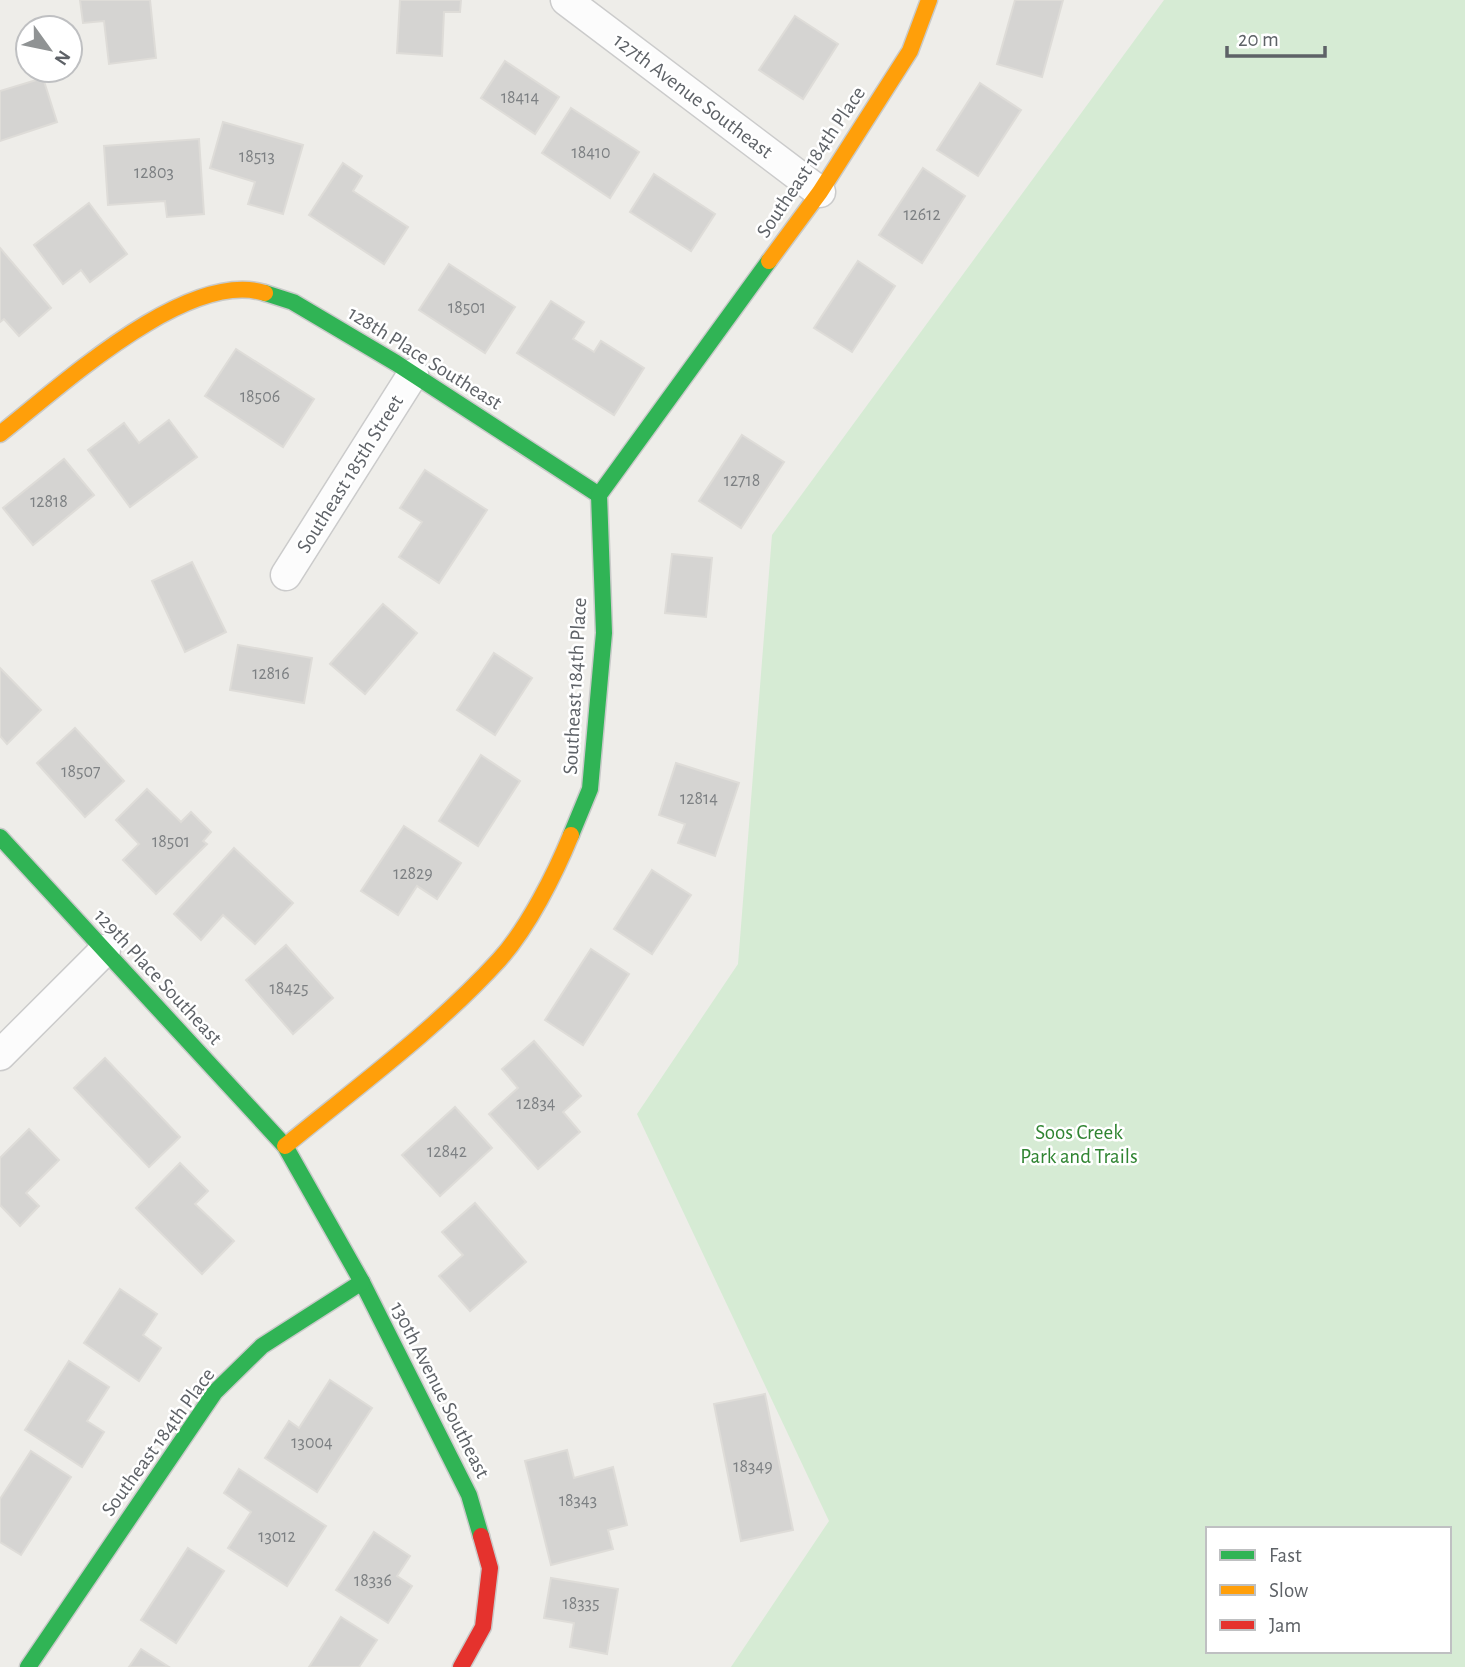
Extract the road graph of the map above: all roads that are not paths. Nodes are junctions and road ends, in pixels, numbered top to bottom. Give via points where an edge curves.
1 (566, 0) edge
2 (929, 0) edge
3 (820, 192) junction
4 (414, 374) junction
5 (0, 433) edge
6 (599, 495) junction
7 (286, 575) dead end
8 (0, 837) edge
9 (104, 950) junction
10 (0, 1055) edge
11 (285, 1146) junction
12 (362, 1282) junction
13 (28, 1667) edge
14 (461, 1667) edge

1 - 3 street, 127th Avenue Southeast
2 - 3 street, Southeast 184th Place via 910,51
3 - 6 street, Southeast 184th Place
4 - 5 street, 128th Place Southeast via 293,302 249,288 218,292 141,324
4 - 6 street, 128th Place Southeast
4 - 7 street, Southeast 185th Street
6 - 11 street, Southeast 184th Place via 604,632 590,789 555,875 501,958 427,1030
8 - 9 street, 129th Place Southeast
9 - 10 street
9 - 11 street, 129th Place Southeast
11 - 12 street, 130th Avenue Southeast
12 - 13 street, Southeast 184th Place via 262,1346 215,1392
12 - 14 street, 130th Avenue Southeast via 469,1495 490,1568 483,1627

